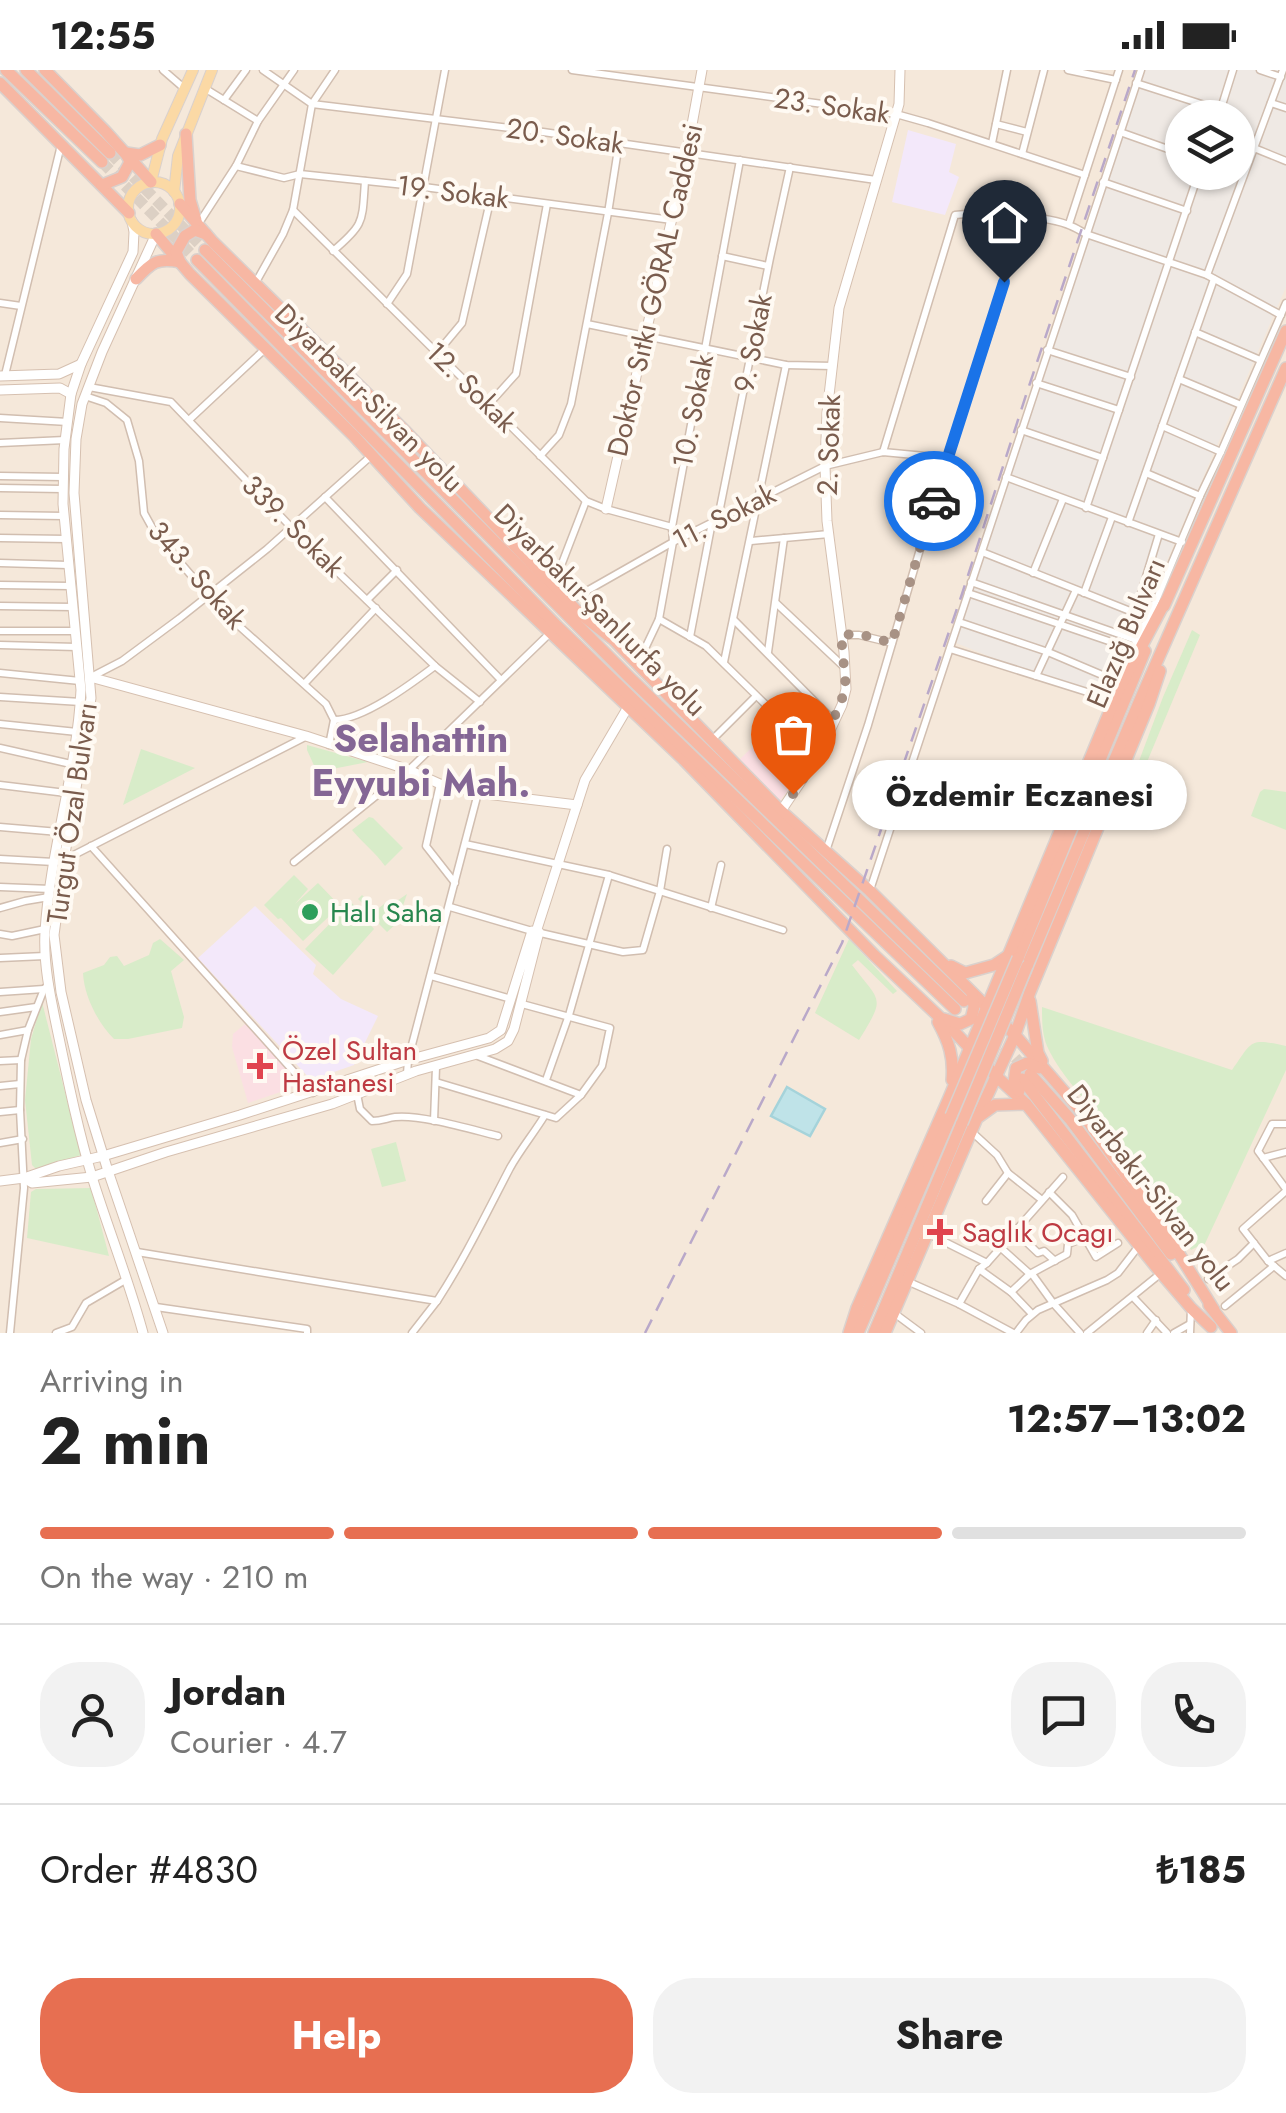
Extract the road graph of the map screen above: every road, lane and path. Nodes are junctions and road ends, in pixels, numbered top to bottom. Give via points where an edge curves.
1 (6, 70) edge
2 (26, 70) edge
3 (45, 70) edge
4 (163, 70) edge
5 (193, 70) edge
6 (212, 70) edge
7 (246, 70) edge
8 (262, 70) edge
9 (294, 70) edge
10 (335, 70) edge
11 (445, 70) edge
12 (572, 70) edge
13 (702, 70) edge
14 (900, 70) edge
15 (1007, 70) edge
16 (1044, 70) edge
17 (1068, 70) edge
18 (1119, 70) edge
19 (1141, 70) edge
20 (1233, 70) edge
21 (1260, 70) edge
22 (613, 72) edge
23 (1087, 72) edge
24 (1282, 74) edge
25 (1116, 80) junction
26 (0, 83) edge
27 (285, 84) junction
28 (1136, 84) junction
29 (700, 86) junction
30 (205, 88) junction
31 (184, 89) junction
32 (224, 100) junction
33 (1180, 100) edge
34 (1223, 100) edge
35 (1271, 103) junction
36 (312, 104) junction
37 (1286, 108) edge
38 (896, 114) junction
39 (436, 120) junction
40 (258, 122) junction
41 (996, 124) junction
42 (1027, 132) junction
43 (1120, 132) junction
44 (186, 134) junction
45 (618, 143) junction
46 (61, 144) junction
47 (992, 144) junction
48 (160, 145) junction
49 (1255, 145) edge
50 (1165, 148) edge
51 (1255, 148) edge
52 (687, 152) junction
53 (126, 153) junction
54 (1022, 154) junction
55 (740, 160) junction
56 (1286, 161) edge
57 (236, 166) junction
58 (790, 167) junction
59 (300, 174) junction
60 (1084, 175) junction
61 (876, 180) junction
62 (365, 181) junction
63 (151, 182) junction
64 (1103, 182) junction
65 (102, 185) junction
66 (424, 187) junction
67 (1194, 190) edge
68 (1240, 190) edge
69 (492, 196) junction
70 (177, 198) junction
71 (547, 204) junction
72 (292, 210) junction
73 (1186, 212) junction
74 (608, 213) junction
75 (130, 217) junction
76 (1022, 217) junction
77 (672, 220) junction
78 (1069, 224) junction
79 (200, 226) junction
80 (156, 234) junction
81 (1086, 234) junction
82 (333, 251) junction
83 (201, 255) joint
84 (722, 256) junction
85 (180, 262) junction
86 (1170, 262) junction
87 (768, 266) junction
88 (1211, 277) junction
89 (136, 278) junction
90 (256, 283) junction
91 (0, 303) edge
92 (1286, 303) edge
93 (386, 304) junction
94 (21, 306) junction
95 (1281, 315) junction
96 (586, 324) junction
97 (1286, 331) edge
98 (1195, 332) junction
99 (645, 338) junction
100 (267, 348) junction
101 (705, 348) junction
102 (1047, 350) junction
103 (438, 353) junction
104 (749, 357) junction
105 (1260, 360) junction
106 (81, 364) junction
107 (786, 366) junction
108 (833, 366) junction
109 (1286, 368) edge
110 (2, 376) edge
111 (1131, 376) junction
112 (1179, 379) junction
113 (1036, 383) junction
114 (0, 390) edge
115 (87, 392) junction
116 (71, 394) junction
117 (368, 395) junction
118 (489, 404) junction
119 (1242, 405) junction
120 (1120, 410) junction
121 (0, 418) edge
122 (189, 420) junction
123 (68, 422) junction
124 (1162, 426) junction
125 (1021, 430) junction
126 (65, 440) junction
127 (0, 443) edge
128 (403, 448) junction
129 (388, 452) junction
130 (883, 452) junction
131 (1222, 452) junction
132 (372, 456) junction
133 (540, 456) junction
134 (946, 458) junction
135 (1103, 458) junction
136 (825, 466) junction
137 (1146, 473) junction
138 (0, 476) edge
139 (63, 477) junction
140 (1006, 478) junction
141 (0, 488) edge
142 (63, 489) junction
143 (1200, 496) junction
144 (325, 497) junction
145 (1062, 499) junction
146 (759, 500) junction
147 (586, 501) junction
148 (458, 504) junction
149 (1086, 508) junction
150 (606, 509) junction
151 (0, 515) edge
152 (64, 516) junction
153 (488, 517) junction
154 (1112, 517) junction
155 (715, 520) junction
156 (1128, 523) junction
157 (672, 527) junction
158 (291, 528) junction
159 (828, 534) junction
160 (1158, 534) junction
161 (0, 538) edge
162 (784, 538) junction
163 (66, 539) junction
164 (673, 542) junction
165 (750, 542) junction
166 (1182, 542) junction
167 (457, 543) junction
168 (982, 552) junction
169 (0, 563) edge
170 (68, 565) junction
171 (397, 570) junction
172 (1033, 574) junction
173 (971, 582) junction
174 (0, 585) edge
175 (70, 586) junction
176 (554, 586) junction
177 (1080, 591) junction
178 (968, 593) junction
179 (208, 594) junction
180 (367, 600) junction
181 (568, 601) junction
182 (775, 602) junction
183 (1166, 602) junction
184 (1182, 605) junction
185 (0, 606) edge
186 (72, 607) junction
187 (376, 608) junction
188 (1135, 613) junction
189 (1150, 615) junction
190 (1064, 616) junction
191 (659, 619) junction
192 (733, 619) junction
193 (958, 622) junction
194 (1060, 625) junction
195 (0, 631) edge
196 (75, 631) junction
197 (549, 634) junction
198 (841, 635) junction
199 (690, 637) junction
200 (1136, 640) junction
201 (892, 643) junction
202 (0, 644) edge
203 (77, 647) junction
204 (950, 649) junction
205 (1048, 652) junction
206 (768, 654) junction
207 (1132, 655) junction
208 (640, 659) dead end
209 (724, 662) junction
210 (435, 666) junction
211 (845, 668) junction
212 (0, 673) edge
213 (1036, 676) junction
214 (85, 679) junction
215 (501, 680) junction
216 (305, 683) junction
217 (1123, 683) junction
218 (756, 696) junction
219 (0, 697) edge
220 (1102, 697) dead end
221 (80, 702) junction
222 (480, 702) junction
223 (630, 703) junction
224 (664, 710) junction
225 (334, 720) junction
226 (834, 721) junction
227 (0, 724) edge
228 (77, 732) junction
229 (707, 735) junction
230 (306, 736) junction
231 (329, 745) junction
232 (0, 748) edge
233 (818, 756) junction
234 (71, 764) junction
235 (409, 770) junction
236 (440, 784) junction
237 (0, 785) edge
238 (66, 793) junction
239 (478, 793) junction
240 (722, 800) junction
241 (576, 805) junction
242 (781, 811) junction
243 (0, 827) edge
244 (767, 830) junction
245 (59, 832) junction
246 (465, 844) junction
247 (91, 846) junction
248 (667, 850) dead end
249 (826, 851) junction
250 (0, 859) edge
251 (59, 861) junction
252 (294, 862) dead end
253 (556, 864) junction
254 (721, 865) dead end
255 (609, 875) junction
256 (456, 884) junction
257 (0, 887) edge
258 (870, 891) junction
259 (660, 892) junction
260 (50, 893) junction
261 (450, 907) junction
262 (0, 908) edge
263 (711, 908) junction
264 (45, 929) junction
265 (783, 930) dead end
266 (536, 932) junction
267 (0, 934) edge
268 (590, 944) junction
269 (46, 956) junction
270 (936, 957) junction
271 (0, 958) edge
272 (1017, 960) junction
273 (431, 976) junction
274 (47, 986) junction
275 (0, 992) edge
276 (1030, 992) junction
277 (511, 999) junction
278 (964, 1000) junction
279 (522, 1004) junction
280 (986, 1006) junction
281 (36, 1007) junction
282 (0, 1012) edge
283 (935, 1014) junction
284 (570, 1016) junction
285 (28, 1030) junction
286 (0, 1035) edge
287 (1015, 1035) junction
288 (970, 1048) junction
289 (472, 1054) junction
290 (21, 1060) junction
291 (408, 1060) junction
292 (0, 1062) edge
293 (436, 1067) junction
294 (408, 1074) junction
295 (996, 1076) junction
296 (1050, 1077) junction
297 (354, 1079) junction
298 (546, 1080) junction
299 (436, 1082) junction
300 (20, 1084) junction
301 (0, 1086) edge
302 (313, 1092) junction
303 (582, 1094) junction
304 (356, 1096) junction
305 (950, 1098) junction
306 (1026, 1104) junction
307 (20, 1110) junction
308 (0, 1112) edge
309 (545, 1115) junction
310 (977, 1118) junction
311 (434, 1121) junction
312 (962, 1123) junction
313 (1286, 1124) edge
314 (498, 1136) dead end
315 (22, 1140) junction
316 (0, 1143) edge
317 (1286, 1152) edge
318 (103, 1156) junction
319 (1263, 1158) junction
320 (88, 1160) junction
321 (108, 1171) junction
322 (1008, 1172) junction
323 (92, 1176) junction
324 (1064, 1177) dead end
325 (24, 1178) junction
326 (0, 1181) edge
327 (1286, 1190) edge
328 (1050, 1192) junction
329 (1042, 1200) junction
330 (986, 1201) dead end
331 (1016, 1232) junction
332 (929, 1234) junction
333 (1086, 1237) junction
334 (1118, 1243) dead end
335 (1254, 1243) junction
336 (1139, 1246) junction
337 (1001, 1248) junction
338 (137, 1252) junction
339 (1286, 1252) edge
340 (1055, 1261) junction
341 (987, 1263) junction
342 (1271, 1264) junction
343 (979, 1269) junction
344 (1161, 1273) junction
345 (1031, 1274) junction
346 (1286, 1276) edge
347 (128, 1279) junction
348 (1208, 1279) dead end
349 (908, 1281) junction
350 (1011, 1292) junction
351 (1133, 1297) junction
352 (436, 1301) junction
353 (1053, 1302) junction
354 (958, 1304) junction
355 (156, 1307) junction
356 (1191, 1308) junction
357 (1219, 1308) junction
358 (893, 1312) junction
359 (1032, 1314) junction
360 (1156, 1320) junction
361 (1190, 1328) edge
362 (1214, 1330) edge
363 (10, 1333) edge
364 (56, 1333) edge
365 (143, 1333) edge
366 (163, 1333) edge
367 (307, 1333) edge
368 (412, 1333) edge
369 (850, 1333) edge
370 (858, 1333) edge
371 (874, 1333) edge
372 (885, 1333) edge
373 (921, 1333) edge
374 (1015, 1333) edge
375 (1080, 1333) edge
376 (1088, 1333) edge
377 (1147, 1333) edge
378 (1171, 1333) edge
379 (1231, 1333) edge

1 - 2 highway via 106,158
3 - 53 highway
4 - 31 street
5 - 31 main road
6 - 30 main road
7 - 32 street
8 - 27 street, 20. Sokak
9 - 27 street
10 - 36 street
11 - 39 street
12 - 22 street, 23. Sokak
13 - 29 street, Doktor Sıtkı GÖRAL Caddesi
14 - 38 street, 2. Sokak
15 - 41 street
16 - 42 street
17 - 23 street
18 - 25 street
19 - 28 street
20 - 34 street
21 - 24 street
22 - 29 street, 23. Sokak
23 - 25 street
24 - 35 street
25 - 60 street
26 - 46 highway
27 - 36 street, 20. Sokak
27 - 40 street
28 - 33 street
28 - 43 street
29 - 38 street, 23. Sokak
29 - 52 street, Doktor Sıtkı GÖRAL Caddesi
30 - 32 street
30 - 44 main road
31 - 48 main road
32 - 40 street
35 - 37 street
35 - 49 street
36 - 39 street, 20. Sokak
36 - 59 street
38 - 47 street, 23. Sokak
38 - 61 street, 2. Sokak
39 - 45 street, 20. Sokak
39 - 66 street
40 - 57 street
41 - 42 street
41 - 47 street
42 - 54 street
43 - 50 street
43 - 64 street
44 - 70 main road
44 - 79 highway via 190,200
45 - 52 street, 20. Sokak
45 - 74 street
46 - 65 highway
46 - 94 street
47 - 54 street, 23. Sokak
48 - 53 highway via 140,155
48 - 63 main road
51 - 56 street
52 - 55 street, 20. Sokak
52 - 77 street, Doktor Sıtkı GÖRAL Caddesi
53 - 63 highway
53 - 65 highway via 130,162 122,178
54 - 60 street, 23. Sokak
55 - 58 street, 20. Sokak
55 - 84 street, 10. Sokak
57 - 59 street, 19. Sokak via 284,178
57 - 79 street
58 - 61 street, 20. Sokak
58 - 87 street, 9. Sokak
59 - 62 street, 19. Sokak
59 - 72 street
60 - 78 street
61 - 108 street, 2. Sokak via 839,308
62 - 66 street, 19. Sokak
62 - 82 street via 362,219
63 - 70 main road
63 - 75 main road via 133,192
64 - 73 street
64 - 81 street
65 - 75 highway
66 - 69 street, 19. Sokak
66 - 93 street via 407,274
67 - 73 street
68 - 88 street
69 - 71 street, 19. Sokak
69 - 103 street via 462,322
70 - 79 highway
70 - 80 main road via 178,216
71 - 74 street, 19. Sokak
71 - 118 street via 516,374
72 - 82 street, 12. Sokak
72 - 90 street
73 - 86 street
74 - 77 street, 19. Sokak
74 - 96 street
75 - 80 main road
75 - 106 street, Turgut Özal Bulvarı via 133,252
76 - 78 street
76 - 130 street via 955,215
76 - 134 street
77 - 99 street, Doktor Sıtkı GÖRAL Caddesi
78 - 81 street
79 - 85 highway via 184,236 176,252
79 - 90 highway
80 - 85 highway
80 - 89 street, Turgut Özal Bulvarı
81 - 86 street
81 - 102 street
82 - 93 street, 12. Sokak
83 - 128 highway, Diyarbakır-Şanlıurfa yolu
83 - 129 highway, Diyarbakır-Silvan yolu
84 - 87 street
84 - 101 street, 10. Sokak
85 - 89 highway via 157,261
85 - 100 highway
86 - 88 street
86 - 111 street
87 - 104 street, 9. Sokak
88 - 95 street
88 - 98 street
89 - 115 street, Turgut Özal Bulvarı
90 - 117 highway
91 - 94 street
92 - 95 street
93 - 103 street, 12. Sokak
94 - 110 street
95 - 105 street
96 - 99 street
96 - 133 street via 571,404 559,435
97 - 183 highway, Elazığ Bulvarı
98 - 105 street
98 - 112 street
99 - 101 street
99 - 150 street, Doktor Sıtkı GÖRAL Caddesi
100 - 122 street
100 - 132 highway
101 - 104 street
101 - 157 street, 10. Sokak
102 - 111 street
102 - 113 street
103 - 118 street, 12. Sokak
104 - 107 street
104 - 155 street, 9. Sokak
105 - 119 street
106 - 110 street via 59,374
106 - 116 street, Turgut Özal Bulvarı
107 - 108 street
107 - 146 street
108 - 136 street, 2. Sokak
109 - 184 highway, Elazığ Bulvarı
111 - 120 street
112 - 119 street
112 - 124 street
113 - 120 street
113 - 125 street
114 - 116 street via 60,388
115 - 122 street, 339. Sokak via 171,402
115 - 179 street, 343. Sokak via 126,420 147,522
115 - 214 street, Turgut Özal Bulvarı via 74,493
116 - 123 street, Turgut Özal Bulvarı
117 - 128 street
117 - 153 highway
118 - 133 street, 12. Sokak
119 - 131 street
120 - 135 street
121 - 123 street
122 - 158 street, 339. Sokak
123 - 126 street, Turgut Özal Bulvarı
124 - 131 street
124 - 137 street
125 - 135 street
125 - 140 street
126 - 127 street
126 - 139 street, Turgut Özal Bulvarı
128 - 148 highway, Diyarbakır-Şanlıurfa yolu
129 - 167 highway
129 - 223 highway, Diyarbakır-Silvan yolu
130 - 134 street, 11. Sokak
130 - 136 street, 11. Sokak
131 - 143 street
132 - 144 street
132 - 167 highway
133 - 147 street, 12. Sokak
134 - 201 street
135 - 149 street
136 - 146 street, 11. Sokak
136 - 159 street, 2. Sokak
137 - 143 street
137 - 156 street
138 - 139 street
139 - 142 street, Turgut Özal Bulvarı
140 - 145 street
140 - 168 street
141 - 142 street
142 - 152 street, Turgut Özal Bulvarı
143 - 166 street
144 - 158 street
144 - 171 street
145 - 149 street
145 - 172 street
146 - 155 street, 11. Sokak
146 - 165 street
147 - 150 street, 12. Sokak
147 - 176 street
148 - 153 street
148 - 224 highway, Diyarbakır-Şanlıurfa yolu
149 - 154 street
150 - 157 street, 12. Sokak
151 - 152 street
152 - 163 street, Turgut Özal Bulvarı
153 - 176 highway
154 - 156 street
154 - 177 street
155 - 164 street, 11. Sokak
155 - 199 street, 9. Sokak
156 - 160 street
157 - 164 street, 10. Sokak
158 - 179 street
158 - 180 street, 339. Sokak
159 - 162 street
159 - 198 street, 2. Sokak
160 - 166 street
160 - 188 street
161 - 163 street
162 - 165 street
162 - 182 street
163 - 170 street, Turgut Özal Bulvarı
164 - 181 street, 11. Sokak
164 - 191 street, 10. Sokak
165 - 192 street
166 - 189 street
167 - 197 highway
168 - 172 street
168 - 173 street
169 - 170 street
170 - 175 street, Turgut Özal Bulvarı
171 - 180 street
171 - 215 street
172 - 177 street
173 - 178 street
173 - 190 street
174 - 175 street
175 - 186 street, Turgut Özal Bulvarı
176 - 181 highway
177 - 188 street
177 - 190 street
178 - 193 street
178 - 194 street
179 - 214 street via 122,661
179 - 216 street, 343. Sokak
180 - 187 street, 339. Sokak
181 - 229 highway
182 - 206 street
182 - 211 street
183 - 207 highway
183 - 272 highway, Elazığ Bulvarı
184 - 272 highway, Elazığ Bulvarı
184 - 276 highway
185 - 186 street
186 - 196 street, Turgut Özal Bulvarı
187 - 210 street, 339. Sokak
187 - 216 street
188 - 189 street
189 - 200 street
190 - 194 street
190 - 200 street
191 - 199 street
191 - 208 street, 10. Sokak
192 - 206 street
192 - 209 street
193 - 204 street
193 - 205 street
194 - 205 street
194 - 207 street
195 - 196 street
196 - 203 street, Turgut Özal Bulvarı
197 - 215 street
197 - 223 highway
198 - 201 street
198 - 211 street, 2. Sokak
199 - 209 street
200 - 207 street
201 - 249 street
202 - 203 street
203 - 214 street, Turgut Özal Bulvarı
204 - 213 street
204 - 258 street
205 - 213 street
205 - 217 street
206 - 226 street
207 - 217 highway
209 - 218 street
210 - 222 street, 339. Sokak
210 - 225 street via 346,720
211 - 226 street, 2. Sokak via 846,689
212 - 214 street
213 - 220 street
214 - 221 street, Turgut Özal Bulvarı
214 - 230 street
214 - 251 street, Turgut Özal Bulvarı via 91,698
215 - 222 street
216 - 225 street, 343. Sokak
217 - 272 highway
218 - 229 street
218 - 233 street
219 - 221 street
221 - 228 street, Turgut Özal Bulvarı
222 - 235 street
223 - 240 highway
223 - 241 street
223 - 244 highway
224 - 229 street
224 - 278 highway, Diyarbakır-Şanlıurfa yolu
225 - 231 street
226 - 233 street, 2. Sokak
227 - 228 street
228 - 234 street, Turgut Özal Bulvarı
229 - 242 highway
230 - 231 street
230 - 247 street
231 - 235 street
232 - 234 street
233 - 242 street, 2. Sokak
234 - 238 street, Turgut Özal Bulvarı
235 - 236 street
235 - 252 street
236 - 239 street
236 - 256 street via 426,846
237 - 238 street
238 - 245 street, Turgut Özal Bulvarı
239 - 241 street
239 - 246 street
240 - 244 highway
240 - 283 highway
241 - 253 street
242 - 249 highway
243 - 245 street
244 - 278 highway
245 - 251 street, Turgut Özal Bulvarı
246 - 253 street
246 - 256 street
247 - 251 street
247 - 302 street
248 - 259 street
249 - 258 highway
250 - 251 street
251 - 260 street, Turgut Özal Bulvarı
251 - 318 street, Turgut Özal Bulvarı via 54,935
253 - 255 street
253 - 266 street
254 - 263 street
255 - 259 street
255 - 268 street
256 - 261 street
257 - 260 street
258 - 270 highway
259 - 263 street
259 - 268 street via 643,950
260 - 262 street
260 - 264 street, Turgut Özal Bulvarı
261 - 266 street
261 - 273 street
263 - 265 street
264 - 267 street
264 - 269 street, Turgut Özal Bulvarı
266 - 268 street
266 - 277 street
266 - 279 street
268 - 284 street
269 - 271 street
269 - 274 street, Turgut Özal Bulvarı
270 - 272 highway via 965,973
270 - 278 highway
272 - 280 highway
272 - 312 highway, bridge
273 - 277 street
273 - 291 street
274 - 275 street
274 - 281 street
274 - 320 street, Turgut Özal Bulvarı
276 - 287 highway
276 - 296 highway via 1038,1053
277 - 291 street via 501,1030 489,1038
278 - 280 highway
278 - 283 highway via 971,1019 960,1024
279 - 284 street
279 - 289 street via 508,1041
280 - 287 highway
280 - 288 highway
281 - 282 street
281 - 285 street
283 - 288 highway
283 - 305 highway via 952,1054
284 - 298 street
284 - 303 street via 610,1028 602,1066
285 - 286 street
285 - 290 street
287 - 295 highway
287 - 296 highway
288 - 295 highway
288 - 305 highway
289 - 293 street
289 - 298 street
290 - 292 street
290 - 300 street
291 - 294 street
291 - 297 street
293 - 294 street
293 - 299 street
294 - 304 street
295 - 306 highway
295 - 310 highway
296 - 306 highway via 1027,1062 1016,1068 1014,1082
296 - 357 highway
297 - 302 street
297 - 304 street
298 - 303 street
299 - 309 street
299 - 311 street
300 - 301 street
300 - 307 street
302 - 318 street
303 - 309 street via 556,1118
304 - 311 street via 372,1121
304 - 321 street
305 - 369 highway
306 - 310 highway via 994,1105
306 - 336 highway
307 - 308 street
307 - 315 street
309 - 352 street
310 - 312 highway
311 - 314 street
312 - 322 street
312 - 332 highway
312 - 370 highway
312 - 371 highway
313 - 319 street via 1272,1124 1258,1151
315 - 316 street
315 - 325 street
317 - 319 street
318 - 320 street
318 - 321 street, Turgut Özal Bulvarı
319 - 327 street
320 - 323 street, Turgut Özal Bulvarı
320 - 325 street
321 - 323 street
321 - 338 street, Turgut Özal Bulvarı
322 - 329 street
322 - 330 street
323 - 325 street via 32,1183
323 - 347 street
324 - 328 street
325 - 326 street
325 - 363 street
327 - 335 street via 1242,1229
328 - 329 street
328 - 333 street
329 - 331 street
331 - 337 street
331 - 340 street
332 - 341 street
332 - 349 highway
333 - 334 street via 1096,1257
333 - 340 street via 1068,1244 1067,1254
335 - 342 street
335 - 348 street
336 - 344 highway
336 - 353 street via 1118,1273
337 - 341 street
337 - 345 street
338 - 352 street
338 - 355 street, Turgut Özal Bulvarı
339 - 342 street
340 - 345 street
341 - 343 street
342 - 346 street
342 - 357 street
343 - 350 street
343 - 354 street
344 - 351 street
344 - 356 highway
345 - 350 street
345 - 353 street
347 - 364 street via 86,1304 72,1327
347 - 365 street
349 - 354 street
349 - 358 highway
350 - 359 street
351 - 360 street
351 - 376 street
352 - 368 street
353 - 359 street
353 - 375 street
354 - 374 street
355 - 366 street, Turgut Özal Bulvarı
355 - 367 street
356 - 361 street
356 - 362 highway
357 - 362 highway, Diyarbakır-Silvan yolu via 1070,1120 1026,1076
357 - 379 highway, Diyarbakır-Silvan yolu
358 - 372 highway
358 - 373 street
359 - 374 street
360 - 377 street
360 - 378 street
361 - 378 street

